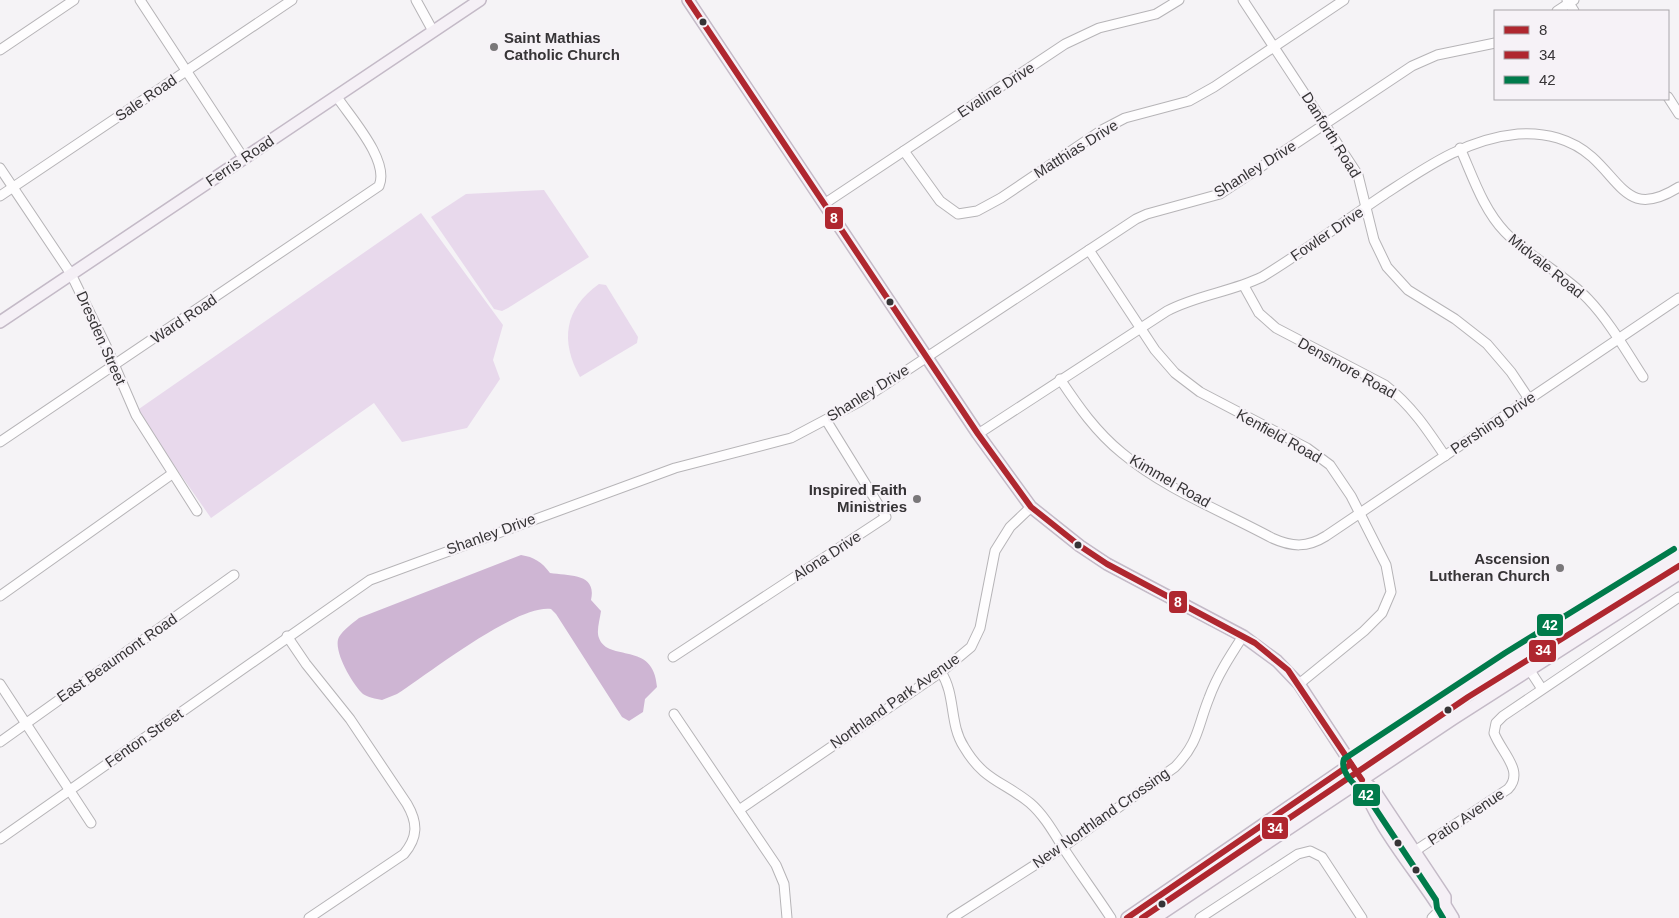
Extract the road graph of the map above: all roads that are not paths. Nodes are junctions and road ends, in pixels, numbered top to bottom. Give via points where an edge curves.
1 (74, 0) edge
2 (140, 0) edge
3 (292, 0) edge
4 (416, 0) edge
5 (480, 0) edge
6 (688, 0) edge
7 (1179, 0) edge
8 (1243, 0) edge
9 (1344, 0) edge
10 (1570, 1) edge
11 (1558, 10) edge
12 (434, 31) junction
13 (1494, 44) edge
14 (1274, 47) junction
15 (0, 50) edge
16 (187, 71) junction
17 (337, 97) junction
18 (1669, 99) edge
19 (1679, 114) edge
20 (1326, 124) junction
21 (1460, 148) junction
22 (904, 151) junction
23 (244, 159) junction
24 (0, 168) edge
25 (1679, 187) edge
26 (13, 188) junction
27 (0, 196) edge
28 (824, 204) junction
29 (1367, 206) junction
30 (1089, 250) junction
31 (71, 274) junction
32 (1244, 286) junction
33 (1679, 298) edge
34 (0, 322) edge
35 (1140, 327) junction
36 (1617, 339) junction
37 (926, 357) junction
38 (114, 366) junction
39 (1643, 377) dead end
40 (1060, 379) junction
41 (1530, 398) junction
42 (826, 420) junction
43 (978, 434) junction
44 (0, 442) edge
45 (1445, 456) junction
46 (172, 474) junction
47 (1031, 507) junction
48 (197, 511) dead end
49 (1360, 513) junction
50 (1306, 546) joint
51 (1679, 556) edge
52 (1679, 574) edge
53 (234, 575) dead end
54 (0, 596) edge
55 (1679, 597) edge
56 (1580, 616) junction
57 (287, 636) junction
58 (1243, 636) junction
59 (673, 657) dead end
60 (1529, 669) junction
61 (941, 672) junction
62 (0, 684) edge
63 (1299, 684) junction
64 (1542, 689) junction
65 (674, 714) dead end
66 (25, 724) junction
67 (0, 742) edge
68 (1351, 764) junction
69 (1362, 780) junction
70 (70, 790) junction
71 (739, 810) junction
72 (91, 823) dead end
73 (0, 839) edge
74 (1063, 847) junction
75 (1415, 851) junction
76 (1444, 905) junction
77 (309, 918) edge
78 (786, 918) edge
79 (952, 918) edge
80 (1111, 918) edge
81 (1127, 918) edge
82 (1155, 918) edge
83 (1200, 918) edge
84 (1362, 918) edge
85 (1432, 918) edge
86 (1453, 918) edge

1 - 15 street
2 - 16 street
3 - 16 street, Sale Road
4 - 12 street
5 - 12 main road, Ferris Road
6 - 28 main road
7 - 22 street, Evaline Drive via 1142,19 1083,34
8 - 14 street, Danforth Road
9 - 14 street, Matthias Drive
10 - 11 street
12 - 17 main road, Ferris Road
13 - 20 street, Shanley Drive via 1426,59
14 - 20 street, Danforth Road
14 - 22 street, Matthias Drive via 1188,102 1125,118 1102,130 977,211 958,214 940,201
16 - 23 street
16 - 26 street, Sale Road
17 - 23 main road, Ferris Road
17 - 38 street, Ward Road via 376,156 382,169 379,186
18 - 19 street
20 - 29 street, Danforth Road via 1358,175
20 - 30 street, Shanley Drive via 1220,194 1147,214
21 - 25 street, Fowler Drive via 1517,134 1550,135 1585,152 1631,196 1655,198
21 - 29 street, Fowler Drive
21 - 36 street, Midvale Road via 1487,208 1500,227 1573,285
22 - 28 street, Evaline Drive
23 - 31 main road, Ferris Road
24 - 26 street, Dresden Street
26 - 27 street, Sale Road
26 - 31 street, Dresden Street
28 - 37 main road
29 - 32 street, Fowler Drive via 1274,270
29 - 41 street, Danforth Road via 1374,240 1387,267 1408,290 1455,319 1487,344
30 - 35 street, Kenfield Road
30 - 37 street, Shanley Drive
31 - 34 main road, Ferris Road
31 - 38 street, Dresden Street
32 - 35 street, Fowler Drive via 1191,300
32 - 45 street, Densmore Road via 1259,313 1276,328 1397,394 1422,421
33 - 36 street, Pershing Drive
35 - 40 street, Fowler Drive
35 - 49 street, Kenfield Road via 1168,366 1200,392 1318,455 1336,472
36 - 39 street, Midvale Road
36 - 41 street, Pershing Drive
37 - 42 street, Shanley Drive
37 - 43 main road
38 - 44 street, Ward Road
38 - 46 street, Dresden Street via 136,415
40 - 43 street, Fowler Drive
40 - 50 street, Kimmel Road via 1096,428 1144,469 1272,538 1285,544
41 - 45 street, Pershing Drive
42 - 57 street, Shanley Drive via 791,438 676,468 388,572 370,580
42 - 59 street, Alona Drive via 886,517
43 - 47 main road
45 - 49 street, Pershing Drive
46 - 48 street, Dresden Street
46 - 54 street
47 - 58 main road via 1080,546 1114,567
47 - 61 street, Northland Park Avenue via 1010,527 995,551 980,628 970,647
49 - 50 street, Pershing Drive via 1316,543
49 - 63 street, Kenfield Road via 1386,565 1391,592 1382,614
51 - 56 main road
52 - 60 main road
53 - 66 street, East Beaumont Road
55 - 64 street, Patio Avenue
56 - 60 main road via 1572,630 1528,664
56 - 68 main road
57 - 70 street, Fenton Street
57 - 77 street via 350,719 407,804 414,817 416,832 404,854
58 - 63 main road via 1277,661
58 - 74 street, New Northland Crossing via 1208,699 1188,754 1163,777
60 - 64 street
60 - 69 main road
61 - 71 street, Northland Park Avenue
61 - 74 street via 947,680 954,723 963,746 978,768 1030,804
62 - 66 street
63 - 68 main road
64 - 75 street, Patio Avenue via 1496,723 1494,733 1513,767 1514,783
65 - 71 street
66 - 67 street, East Beaumont Road
66 - 70 street
68 - 69 main road
68 - 81 main road
69 - 75 main road via 1374,790
69 - 76 main road via 1366,798 1436,903
69 - 82 main road
70 - 72 street
70 - 73 street, Fenton Street
71 - 78 street via 776,865 784,884
74 - 79 street, New Northland Crossing
74 - 80 street
75 - 76 main road via 1445,897
76 - 85 street
76 - 86 main road
83 - 84 street via 1298,854 1310,851 1322,857

